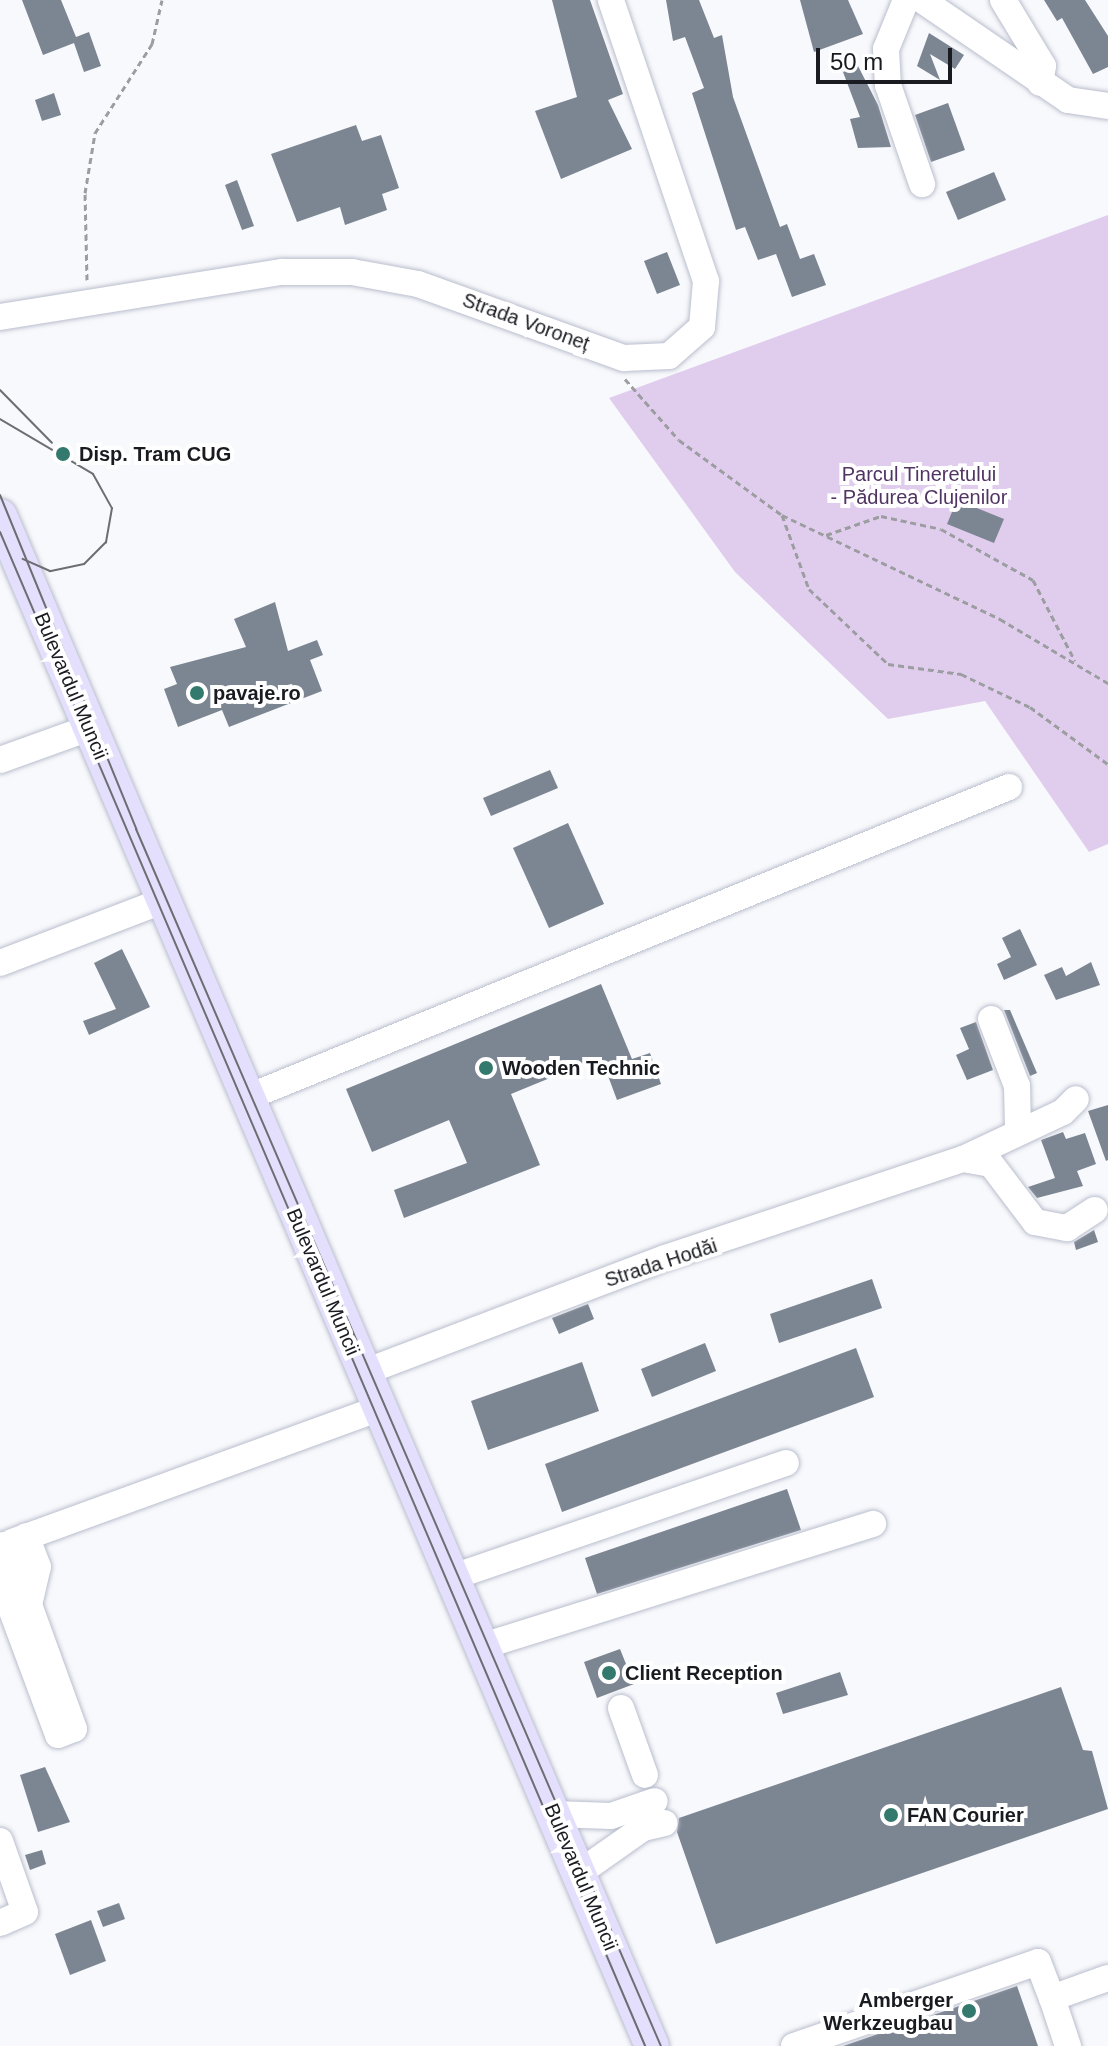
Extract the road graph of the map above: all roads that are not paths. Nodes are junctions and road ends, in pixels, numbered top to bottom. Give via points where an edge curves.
1 (611, 0) edge
2 (906, 0) edge
3 (922, 0) edge
4 (1003, 0) edge
5 (1040, 83) junction
6 (1108, 106) edge
7 (922, 184) dead end
8 (0, 317) edge
9 (0, 516) edge
10 (89, 728) junction
11 (0, 760) edge
12 (1009, 787) dead end
13 (162, 901) junction
14 (0, 963) edge
15 (991, 1019) dead end
16 (246, 1098) junction
17 (1076, 1099) dead end
18 (1018, 1128) junction
19 (963, 1159) junction
20 (1095, 1210) dead end
21 (362, 1373) junction
22 (377, 1409) junction
23 (786, 1463) dead end
24 (873, 1524) dead end
25 (7, 1543) edge
26 (450, 1578) junction
27 (480, 1647) junction
28 (621, 1708) dead end
29 (645, 1775) dead end
30 (554, 1814) junction
31 (0, 1841) edge
32 (579, 1873) junction
33 (0, 1923) edge
34 (1108, 1978) edge
35 (1052, 1998) junction
36 (652, 2046) edge
37 (794, 2046) edge
38 (1068, 2046) edge

1 - 8 street, Strada Voroneț via 689,224 708,304 702,327 669,356 613,354 418,284 352,272 282,272
2 - 7 street via 886,49 888,85
3 - 5 street
4 - 5 street via 1043,66
5 - 6 street via 1068,100
9 - 10 main road, Bulevardul Muncii
10 - 11 street
10 - 13 main road, Bulevardul Muncii
12 - 16 street
13 - 14 street
13 - 16 main road, Bulevardul Muncii
15 - 18 street via 1017,1086
16 - 21 main road, Bulevardul Muncii
17 - 18 street, Strada Hodăi via 1063,1112
18 - 19 street, Strada Hodăi
19 - 20 street via 991,1164 1035,1222 1067,1228
19 - 21 street, Strada Hodăi via 665,1258
21 - 22 main road, Bulevardul Muncii
22 - 25 street
22 - 26 main road, Bulevardul Muncii
23 - 26 street
24 - 27 street
25 - 25 street via 14,1575 6,1595 58,1735 74,1729 29,1605 38,1567
26 - 27 main road, Bulevardul Muncii
27 - 30 main road, Bulevardul Muncii
28 - 29 street
30 - 32 main road, Bulevardul Muncii
30 - 32 street via 659,1812
31 - 33 street via 25,1912
32 - 36 main road, Bulevardul Muncii
34 - 35 street
35 - 37 street via 1038,1962
35 - 38 street

